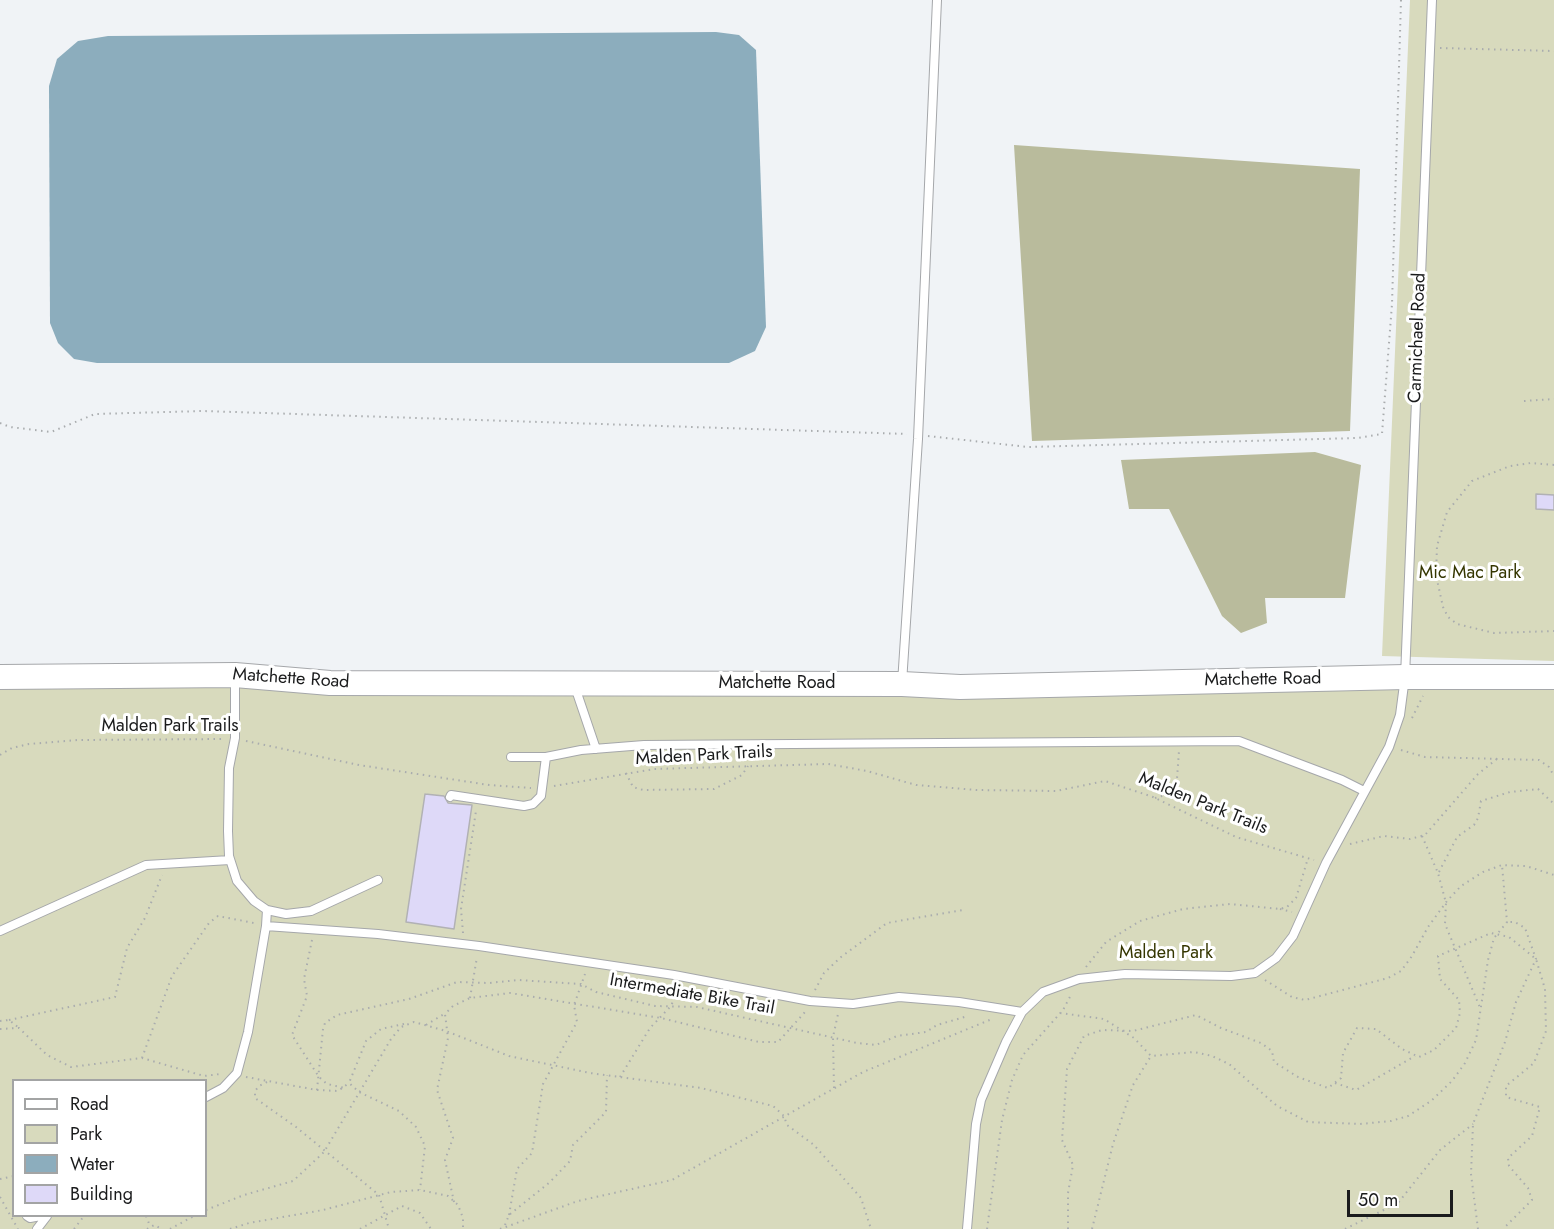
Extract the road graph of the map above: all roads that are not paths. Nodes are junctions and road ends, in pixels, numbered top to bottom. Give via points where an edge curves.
1 (937, 0) edge
2 (1432, 0) edge
3 (235, 675) junction
4 (0, 677) edge
5 (1405, 677) junction
6 (1554, 677) edge
7 (574, 684) junction
8 (902, 684) junction
9 (596, 749) junction
10 (510, 757) dead end
11 (546, 757) junction
12 (1364, 791) junction
13 (450, 797) dead end
14 (230, 860) junction
15 (378, 880) dead end
16 (267, 910) junction
17 (266, 926) junction
18 (0, 931) edge
19 (1022, 1012) junction
20 (207, 1096) edge
21 (967, 1229) edge

1 - 8 lane via 918,434
2 - 5 lane, Carmichael Road
3 - 4 main road, Matchette Road
3 - 7 main road, Matchette Road via 330,683
3 - 14 lane
5 - 6 main road, Matchette Road
5 - 8 main road, Matchette Road via 972,687
5 - 12 lane, Carmichael Road via 1400,715 1389,747
7 - 8 main road, Matchette Road
7 - 9 lane
9 - 11 lane
9 - 12 lane via 644,745 1239,741
10 - 11 lane
11 - 13 lane via 538,801 524,806
12 - 19 lane, Carmichael Road via 1293,936 1276,958 1255,973 1125,974 1079,979 1043,992
14 - 16 lane via 237,880
14 - 18 lane via 146,865
15 - 16 lane via 311,910 286,914
16 - 17 lane
17 - 19 lane via 479,946 810,1000 853,1004 899,997
17 - 20 lane via 248,1032 235,1075 223,1088
19 - 21 lane via 981,1100

